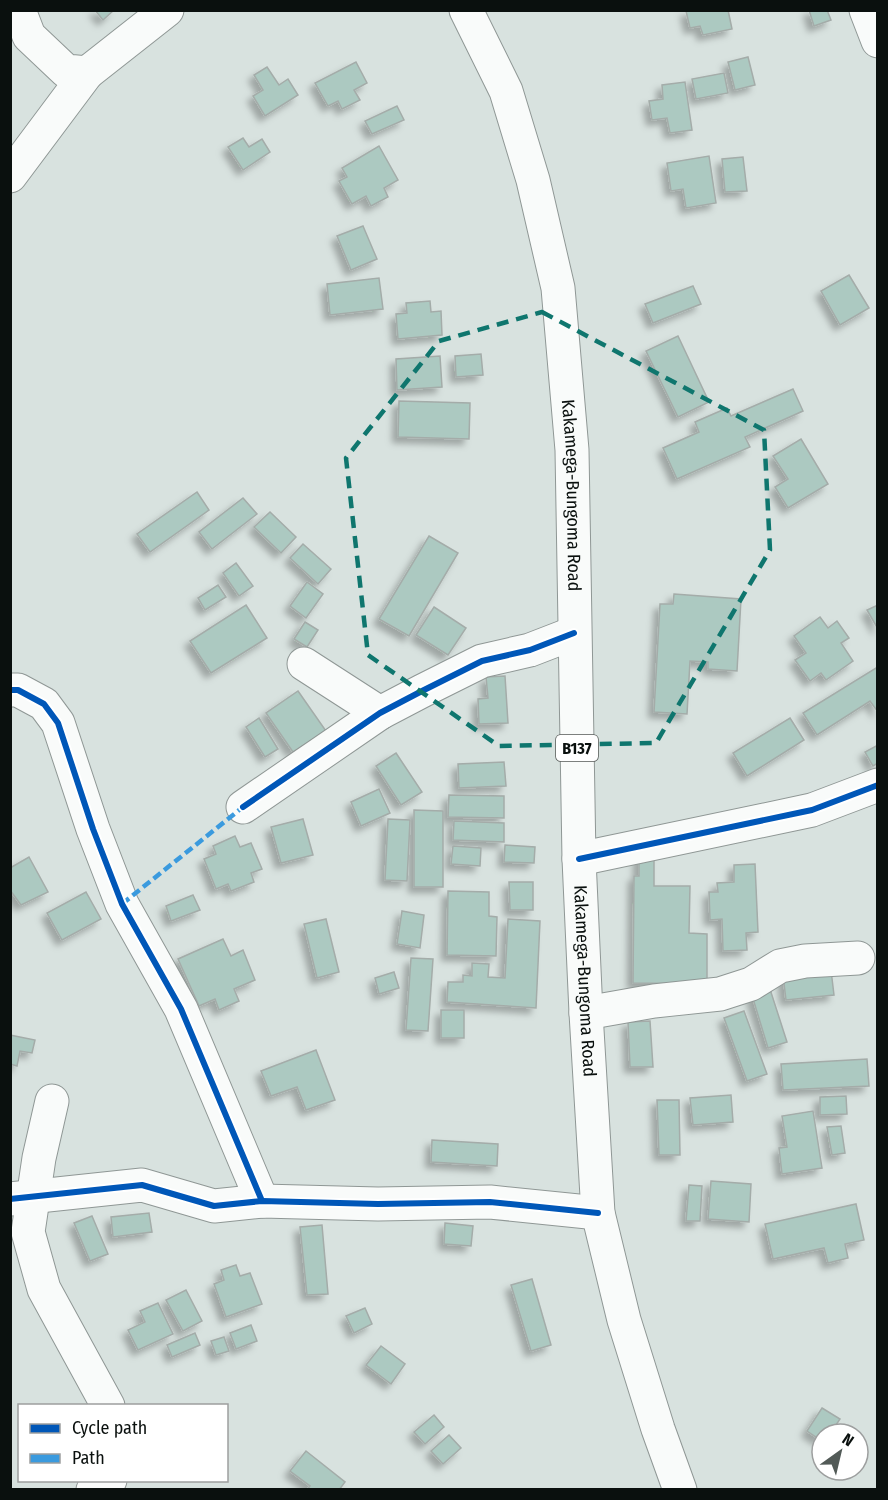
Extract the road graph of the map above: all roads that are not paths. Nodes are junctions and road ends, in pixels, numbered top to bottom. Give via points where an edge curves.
1 (19, 10) edge
2 (167, 10) edge
3 (466, 10) edge
4 (866, 10) edge
5 (878, 41) edge
6 (87, 73) junction
7 (10, 176) edge
8 (574, 633) junction
9 (304, 664) dead end
10 (10, 690) edge
11 (380, 713) junction
12 (878, 785) edge
13 (243, 807) dead end
14 (579, 859) junction
15 (858, 958) dead end
16 (586, 1012) junction
17 (52, 1101) dead end
18 (23, 1198) edge
19 (262, 1201) junction
20 (598, 1213) junction
21 (107, 1404) edge
22 (107, 1482) edge
23 (93, 1490) edge
24 (680, 1490) edge

1 - 6 street via 29,36 66,72
2 - 6 street
3 - 8 street, Kakamega-Bungoma Road / B137 via 506,92 533,180 558,288 572,450
4 - 5 street
6 - 7 street
8 - 11 street via 530,650 482,661
8 - 14 street, Kakamega-Bungoma Road / B137
9 - 11 street
10 - 19 street via 18,690 44,704 58,723 122,904 182,1009
11 - 13 street
12 - 14 street via 812,810
14 - 16 street, Kakamega-Bungoma Road / B137
15 - 16 street via 780,966 751,984 720,994
16 - 20 street, Kakamega-Bungoma Road / B137
17 - 18 street via 39,1158
18 - 19 street via 142,1185 214,1206
18 - 21 street via 44,1289
19 - 20 street via 490,1202
20 - 24 street, Kakamega-Bungoma Road / B137 via 624,1320
22 - 23 street

